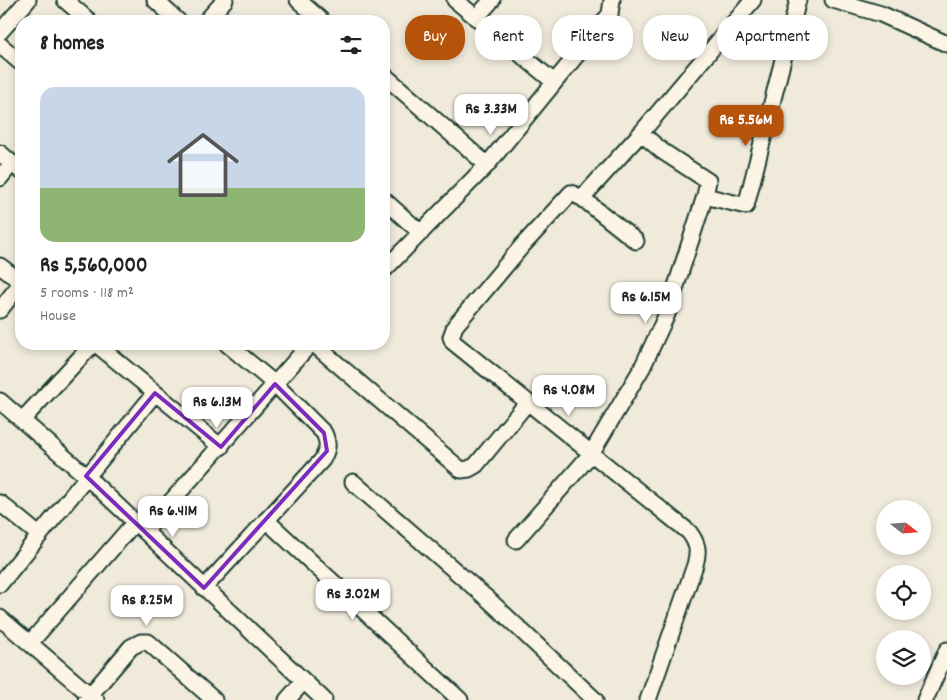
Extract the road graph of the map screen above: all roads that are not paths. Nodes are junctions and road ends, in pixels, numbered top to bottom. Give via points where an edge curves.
1 (28, 0) edge
2 (65, 0) edge
3 (155, 0) edge
4 (225, 0) edge
5 (298, 0) edge
6 (455, 0) edge
7 (492, 0) edge
8 (612, 0) edge
9 (753, 0) edge
10 (798, 0) edge
11 (837, 0) edge
12 (82, 15) edge
13 (171, 15) edge
14 (211, 15) edge
15 (315, 15) edge
16 (479, 15) edge
17 (475, 17) edge
18 (0, 32) edge
19 (947, 44) edge
20 (0, 45) edge
21 (15, 58) edge
22 (527, 60) edge
23 (390, 80) edge
24 (554, 82) junction
25 (641, 133) junction
26 (0, 153) edge
27 (15, 165) edge
28 (487, 165) junction
29 (15, 168) edge
30 (0, 178) edge
31 (705, 196) junction
32 (582, 198) junction
33 (390, 205) edge
34 (421, 233) junction
35 (636, 241) dead end
36 (390, 264) edge
37 (0, 266) edge
38 (15, 277) edge
39 (15, 290) edge
40 (0, 310) edge
41 (88, 350) edge
42 (101, 350) edge
43 (234, 350) edge
44 (305, 350) edge
45 (321, 350) edge
46 (275, 384) junction
47 (155, 393) junction
48 (0, 401) edge
49 (527, 403) junction
50 (23, 419) junction
51 (221, 447) junction
52 (591, 454) junction
53 (86, 476) junction
54 (353, 482) dead end
55 (0, 503) edge
56 (266, 520) junction
57 (140, 527) junction
58 (39, 535) junction
59 (516, 540) dead end
60 (0, 584) edge
61 (204, 588) junction
62 (0, 618) edge
63 (30, 643) junction
64 (947, 650) edge
65 (304, 681) junction
66 (91, 698) edge
67 (214, 700) edge
68 (287, 700) edge
69 (324, 700) edge
70 (460, 700) edge
71 (595, 700) edge
72 (648, 700) edge
73 (925, 700) edge

1 - 18 street
2 - 12 street
3 - 13 street
4 - 14 street
5 - 15 street
6 - 17 street
7 - 16 street
8 - 24 street via 610,14
9 - 25 street
10 - 31 street via 748,203 742,206
11 - 19 street via 881,14
20 - 21 street
22 - 24 street
23 - 28 street
24 - 28 street
25 - 31 street via 708,181
25 - 32 street
26 - 27 street
28 - 34 street
29 - 30 street
31 - 52 street via 654,345
32 - 35 street
32 - 49 street via 571,193 565,197 452,331 453,342
33 - 34 street
34 - 36 street
37 - 38 street
39 - 40 street
41 - 50 street
42 - 47 street
43 - 46 street
44 - 46 street
45 - 49 street via 462,470 476,465
46 - 51 street
46 - 56 street via 324,433 328,443 322,460
47 - 51 street
47 - 53 street
48 - 50 street
49 - 52 street
50 - 53 street
51 - 57 street
52 - 59 street
52 - 72 street via 689,532 696,542 698,554 695,565
53 - 57 street
53 - 58 street
54 - 71 street via 490,601
55 - 58 street
56 - 61 street
56 - 70 street
57 - 61 street
57 - 63 street
58 - 60 street
61 - 65 street
62 - 63 street
63 - 66 street
64 - 73 street
65 - 68 street
65 - 69 street
66 - 67 street via 131,647 148,642

